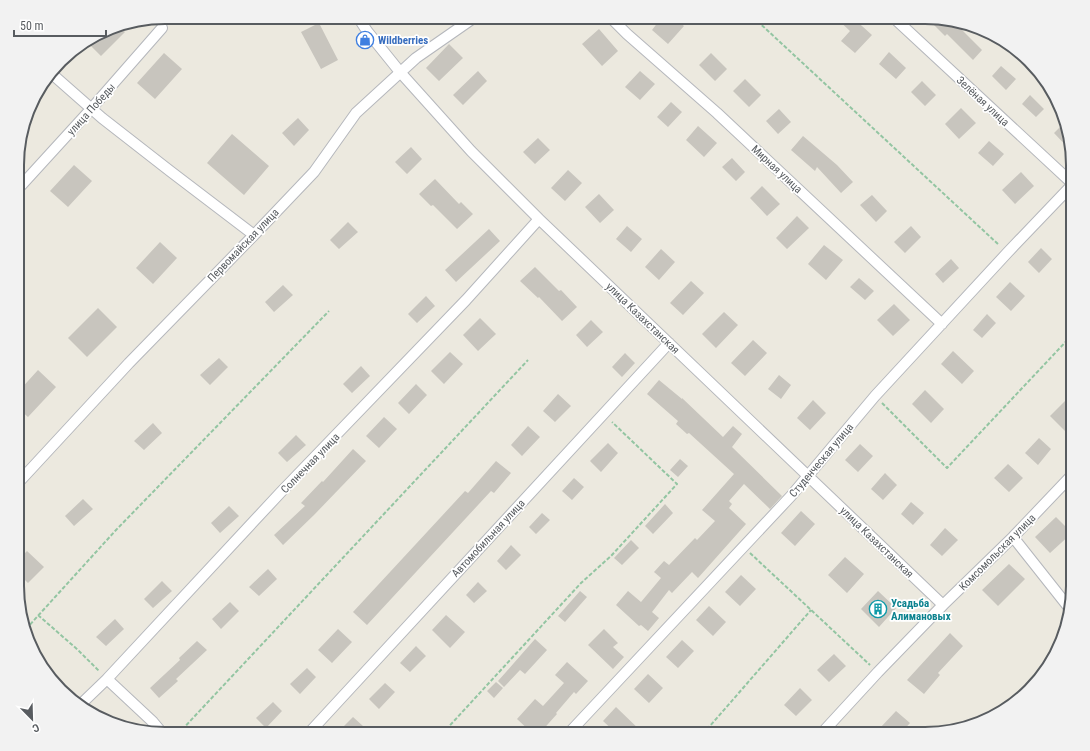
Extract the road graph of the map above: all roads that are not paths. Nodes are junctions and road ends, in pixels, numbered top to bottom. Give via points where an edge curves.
1 (362, 24) edge
2 (465, 24) edge
3 (617, 24) edge
4 (901, 24) edge
5 (162, 28) dead end
6 (400, 72) junction
7 (55, 77) edge
8 (92, 109) junction
9 (1066, 178) edge
10 (24, 183) edge
11 (1066, 191) edge
12 (539, 219) junction
13 (254, 235) junction
14 (942, 324) junction
15 (669, 343) junction
16 (808, 476) junction
17 (24, 477) edge
18 (1066, 481) edge
19 (1013, 537) junction
20 (1065, 603) edge
21 (943, 605) junction
22 (107, 679) junction
23 (84, 701) edge
24 (157, 727) edge
25 (314, 727) edge
26 (575, 727) edge
27 (827, 727) edge

1 - 6 street, улица Казахстанская
2 - 6 street, Первомайская улица
3 - 14 street, Мирная улица via 717,113
4 - 9 street, Зелёная улица
5 - 8 street, улица Победы
6 - 12 street, улица Казахстанская via 471,151
6 - 13 street, Первомайская улица via 356,113 314,172
7 - 8 street
8 - 10 street, улица Победы
8 - 13 street
11 - 14 street, Студенческая улица
12 - 15 street, улица Казахстанская
12 - 22 street, Солнечная улица via 466,300 281,492
13 - 17 street, Первомайская улица via 129,363
14 - 16 street, Студенческая улица via 875,396
15 - 16 street, улица Казахстанская
15 - 25 street, Автомобильная улица
16 - 21 street, улица Казахстанская
16 - 26 street, Студенческая улица
18 - 19 street, Комсомольская улица
19 - 20 street
19 - 21 street, Комсомольская улица
21 - 27 street, Комсомольская улица
22 - 23 street, Солнечная улица
22 - 24 street

